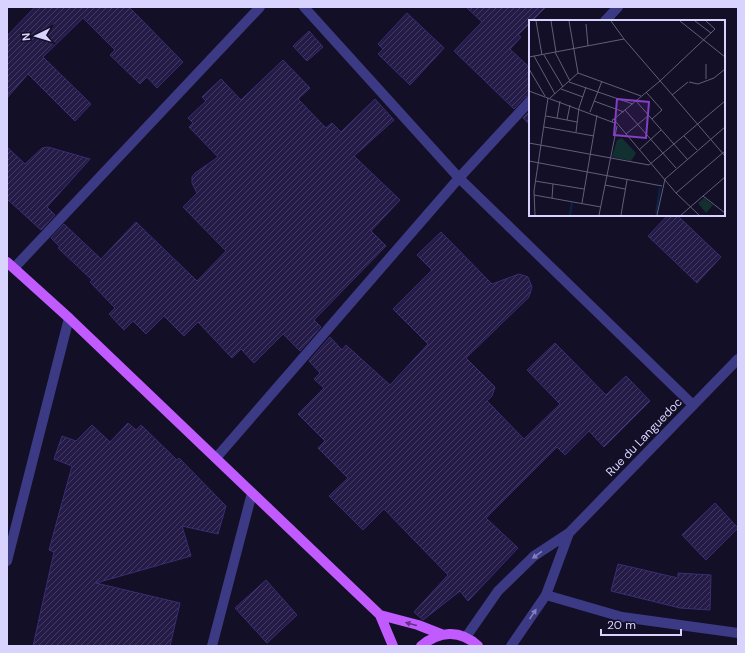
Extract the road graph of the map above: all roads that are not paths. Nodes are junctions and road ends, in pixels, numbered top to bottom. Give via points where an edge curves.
1 (260, 7) edge
2 (304, 7) edge
3 (618, 7) edge
4 (606, 20) edge
5 (529, 102) edge
6 (459, 178) junction
7 (10, 265) edge
8 (69, 318) junction
9 (738, 359) edge
10 (693, 405) junction
11 (216, 458) junction
12 (252, 493) junction
13 (569, 533) junction
14 (7, 561) edge
15 (546, 595) junction
16 (380, 616) junction
17 (738, 633) edge
18 (441, 634) junction
19 (466, 637) junction
20 (212, 646) edge
21 (393, 646) edge
22 (421, 646) edge
23 (478, 646) edge
24 (511, 646) edge

1 - 7 street
2 - 6 street
3 - 4 street
5 - 6 street
6 - 10 street
6 - 11 street
7 - 8 main road
8 - 11 main road
8 - 14 street
9 - 10 street, Rue du Languedoc
10 - 13 street, Rue du Languedoc
11 - 12 main road
12 - 16 main road
12 - 20 street
13 - 15 street
13 -> 19 street via 534,556 498,591
15 - 17 street via 622,617
24 -> 15 street
18 -> 16 main road
16 - 21 main road
18 - 19 main road
18 - 22 main road via 430,638
19 - 23 main road

